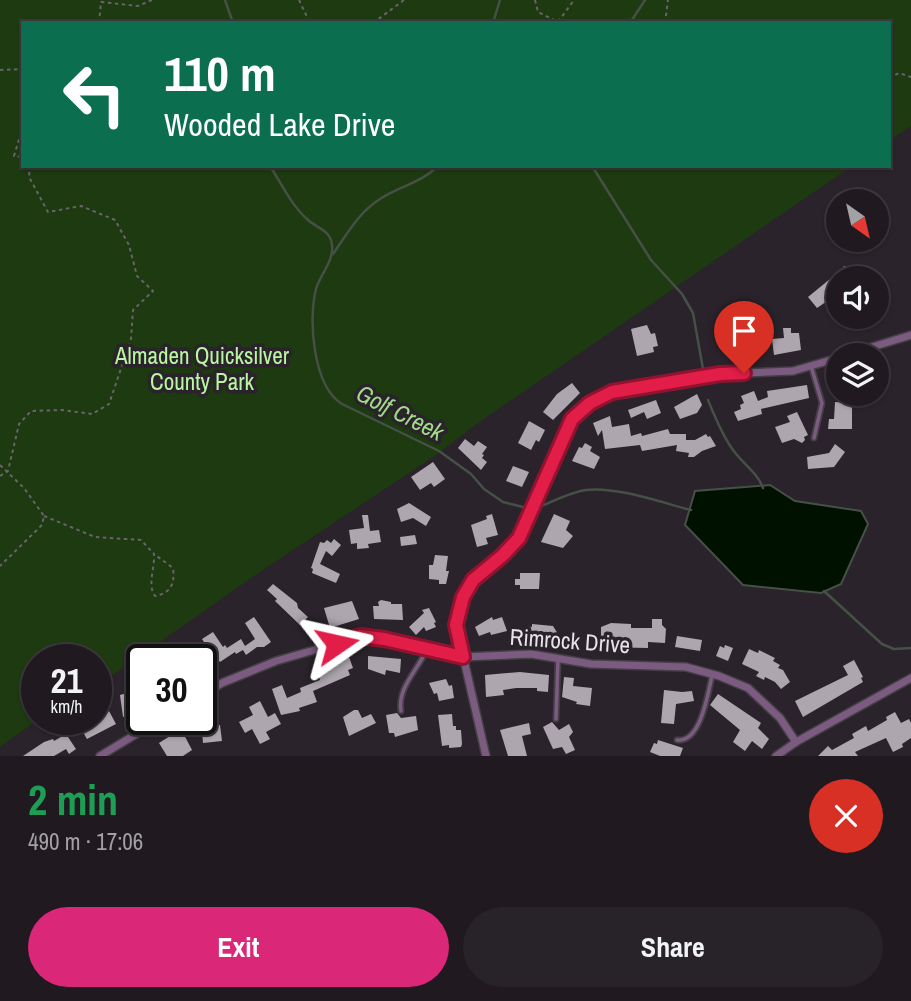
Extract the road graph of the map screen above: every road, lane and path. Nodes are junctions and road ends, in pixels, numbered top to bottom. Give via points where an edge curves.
1 (152, 0) edge
2 (299, 0) edge
3 (404, 0) edge
4 (535, 0) edge
5 (574, 0) edge
6 (668, 0) edge
7 (99, 21) edge
8 (309, 21) edge
9 (376, 21) edge
10 (556, 21) edge
11 (559, 21) edge
12 (665, 21) edge
13 (21, 69) edge
14 (0, 70) edge
15 (891, 77) edge
16 (911, 77) edge
17 (21, 133) edge
18 (21, 157) edge
19 (30, 168) edge
20 (911, 335) edge
21 (885, 343) edge
22 (826, 362) edge
23 (811, 366) junction
24 (814, 438) dead end
25 (0, 465) edge
26 (8, 471) junction
27 (0, 476) edge
28 (44, 516) junction
29 (154, 554) junction
30 (0, 566) edge
31 (427, 649) junction
32 (463, 657) junction
33 (558, 659) junction
34 (712, 674) junction
35 (911, 678) edge
36 (217, 686) edge
37 (401, 711) dead end
38 (556, 719) dead end
39 (135, 735) edge
40 (677, 740) dead end
41 (796, 742) junction
42 (100, 756) edge
43 (486, 756) edge
44 (776, 756) edge

1 - 7 path via 138,6 101,2
2 - 8 path
3 - 9 path
4 - 10 path via 538,12
5 - 11 path
6 - 12 path
13 - 14 path
15 - 16 path via 899,73
17 - 18 path via 14,156
19 - 26 path via 29,177 48,212 81,206 115,220 129,245 137,276 153,291 133,310 131,339 109,404 92,414 32,411 19,424
20 - 21 street
22 - 23 street
23 - 24 lane via 822,403
23 - 32 street via 652,384 612,392 590,403 572,419 519,538 473,580 463,597 456,625
25 - 26 path
26 - 27 path
26 - 28 path
28 - 29 path via 95,537 141,540
28 - 30 path via 42,525
29 - 29 path via 150,585 155,596 170,589 174,580 173,568
31 - 32 street, Rimrock Drive
31 - 36 street, Rimrock Drive via 360,636 276,661
31 - 37 lane via 401,694
32 - 33 street, Rimrock Drive via 531,654
32 - 43 street
33 - 34 street, Rimrock Drive via 686,667
33 - 38 lane
34 - 40 lane via 702,717 689,736
34 - 41 street, Rimrock Drive via 748,688 780,718
35 - 41 street
39 - 42 street
41 - 44 street

